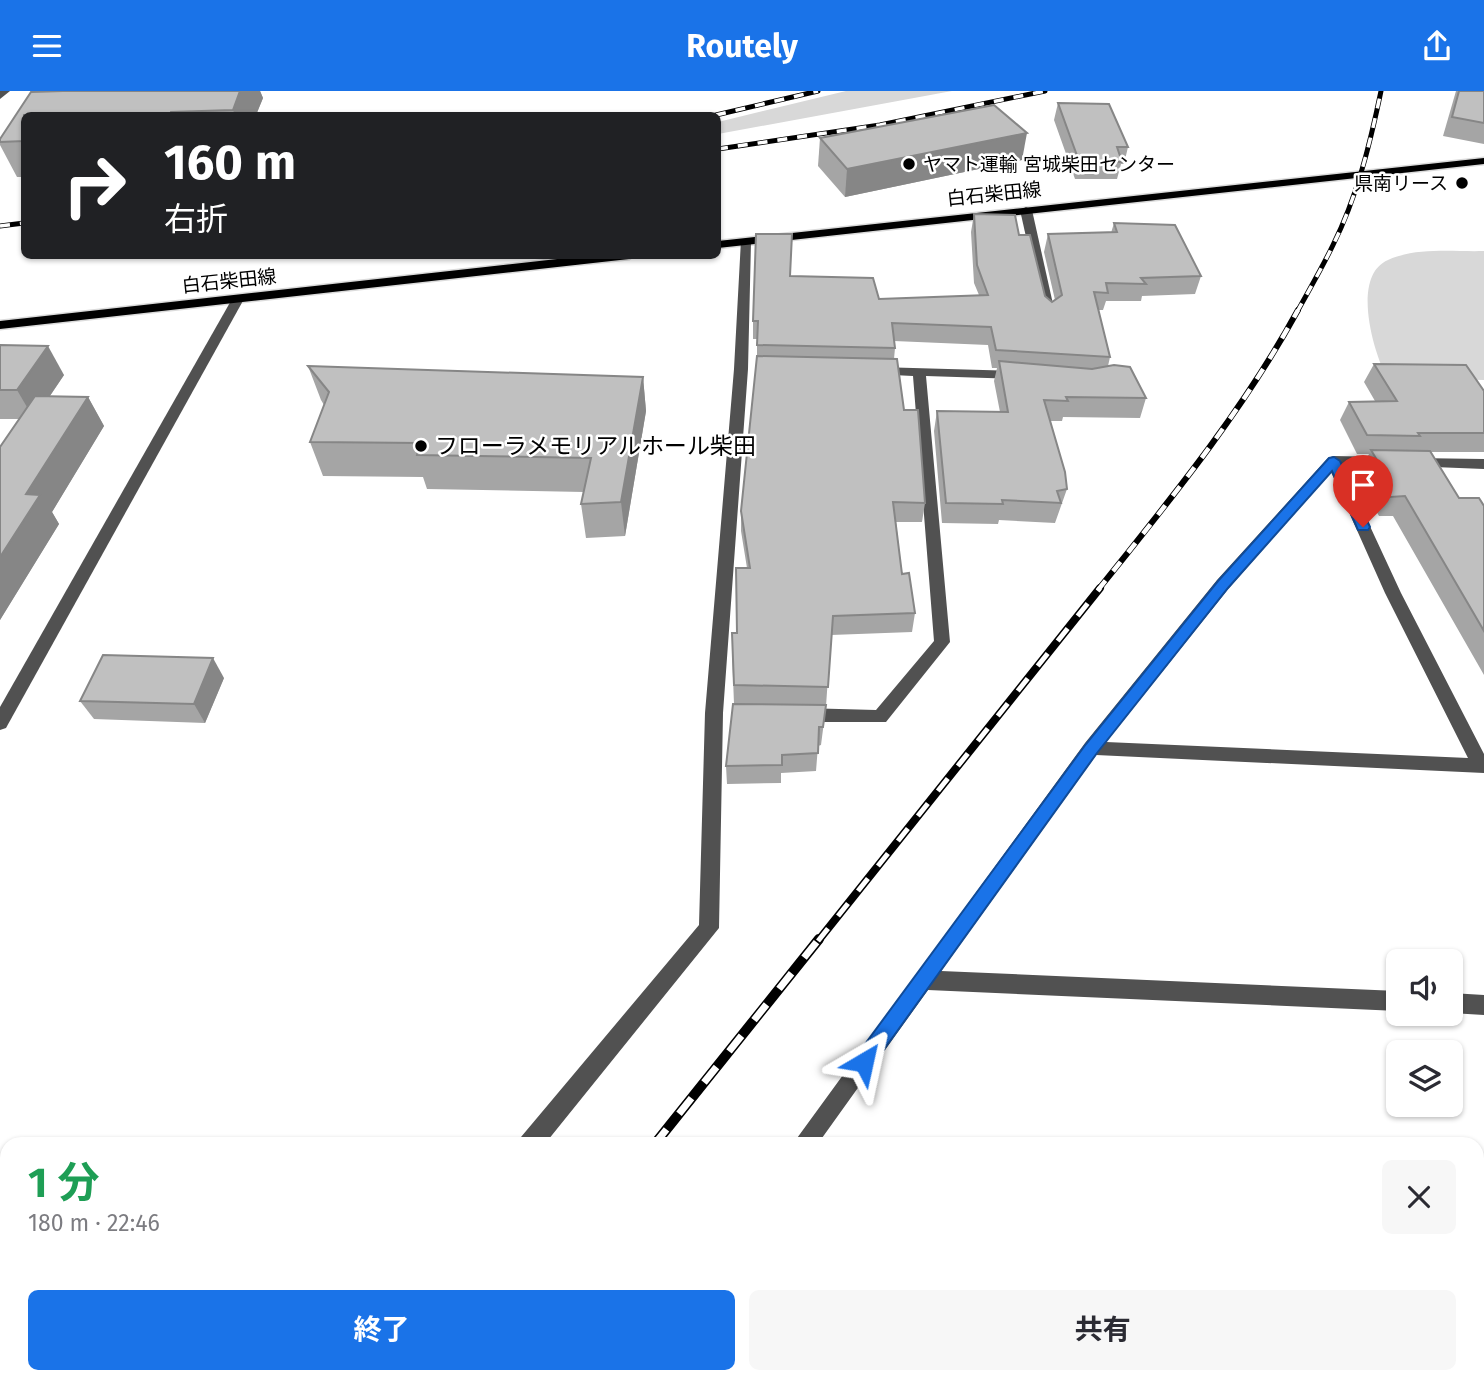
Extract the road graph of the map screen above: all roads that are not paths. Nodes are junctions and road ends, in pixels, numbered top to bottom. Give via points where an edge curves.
1 (5, 91) edge
2 (0, 96) edge
3 (1484, 161) edge
4 (1026, 210) junction
5 (745, 242) junction
6 (721, 246) edge
7 (593, 259) edge
8 (238, 299) junction
9 (1049, 313) edge
10 (0, 325) edge
11 (864, 371) edge
12 (919, 372) junction
13 (1038, 377) edge
14 (1334, 461) junction
15 (1484, 464) edge
16 (784, 715) edge
17 (0, 723) edge
18 (1091, 748) junction
19 (1483, 766) edge
20 (924, 980) junction
21 (1386, 1000) edge
22 (1463, 1004) edge
23 (1484, 1005) edge
24 (536, 1137) edge
25 (809, 1137) edge

1 - 2 street
3 - 4 main road, 白石柴田線
4 - 5 main road, 白石柴田線
4 - 9 street
5 - 6 main road, 白石柴田線
5 - 24 street via 748,369 709,928
7 - 8 main road, 白石柴田線
8 - 10 main road, 白石柴田線
8 - 17 street
11 - 12 street
12 - 13 street
12 - 16 street via 942,642 880,717
14 - 15 street
14 - 18 street via 1223,584
14 - 19 street via 1393,593
18 - 19 street
18 - 20 street
20 - 21 street
20 - 25 street
22 - 23 street

